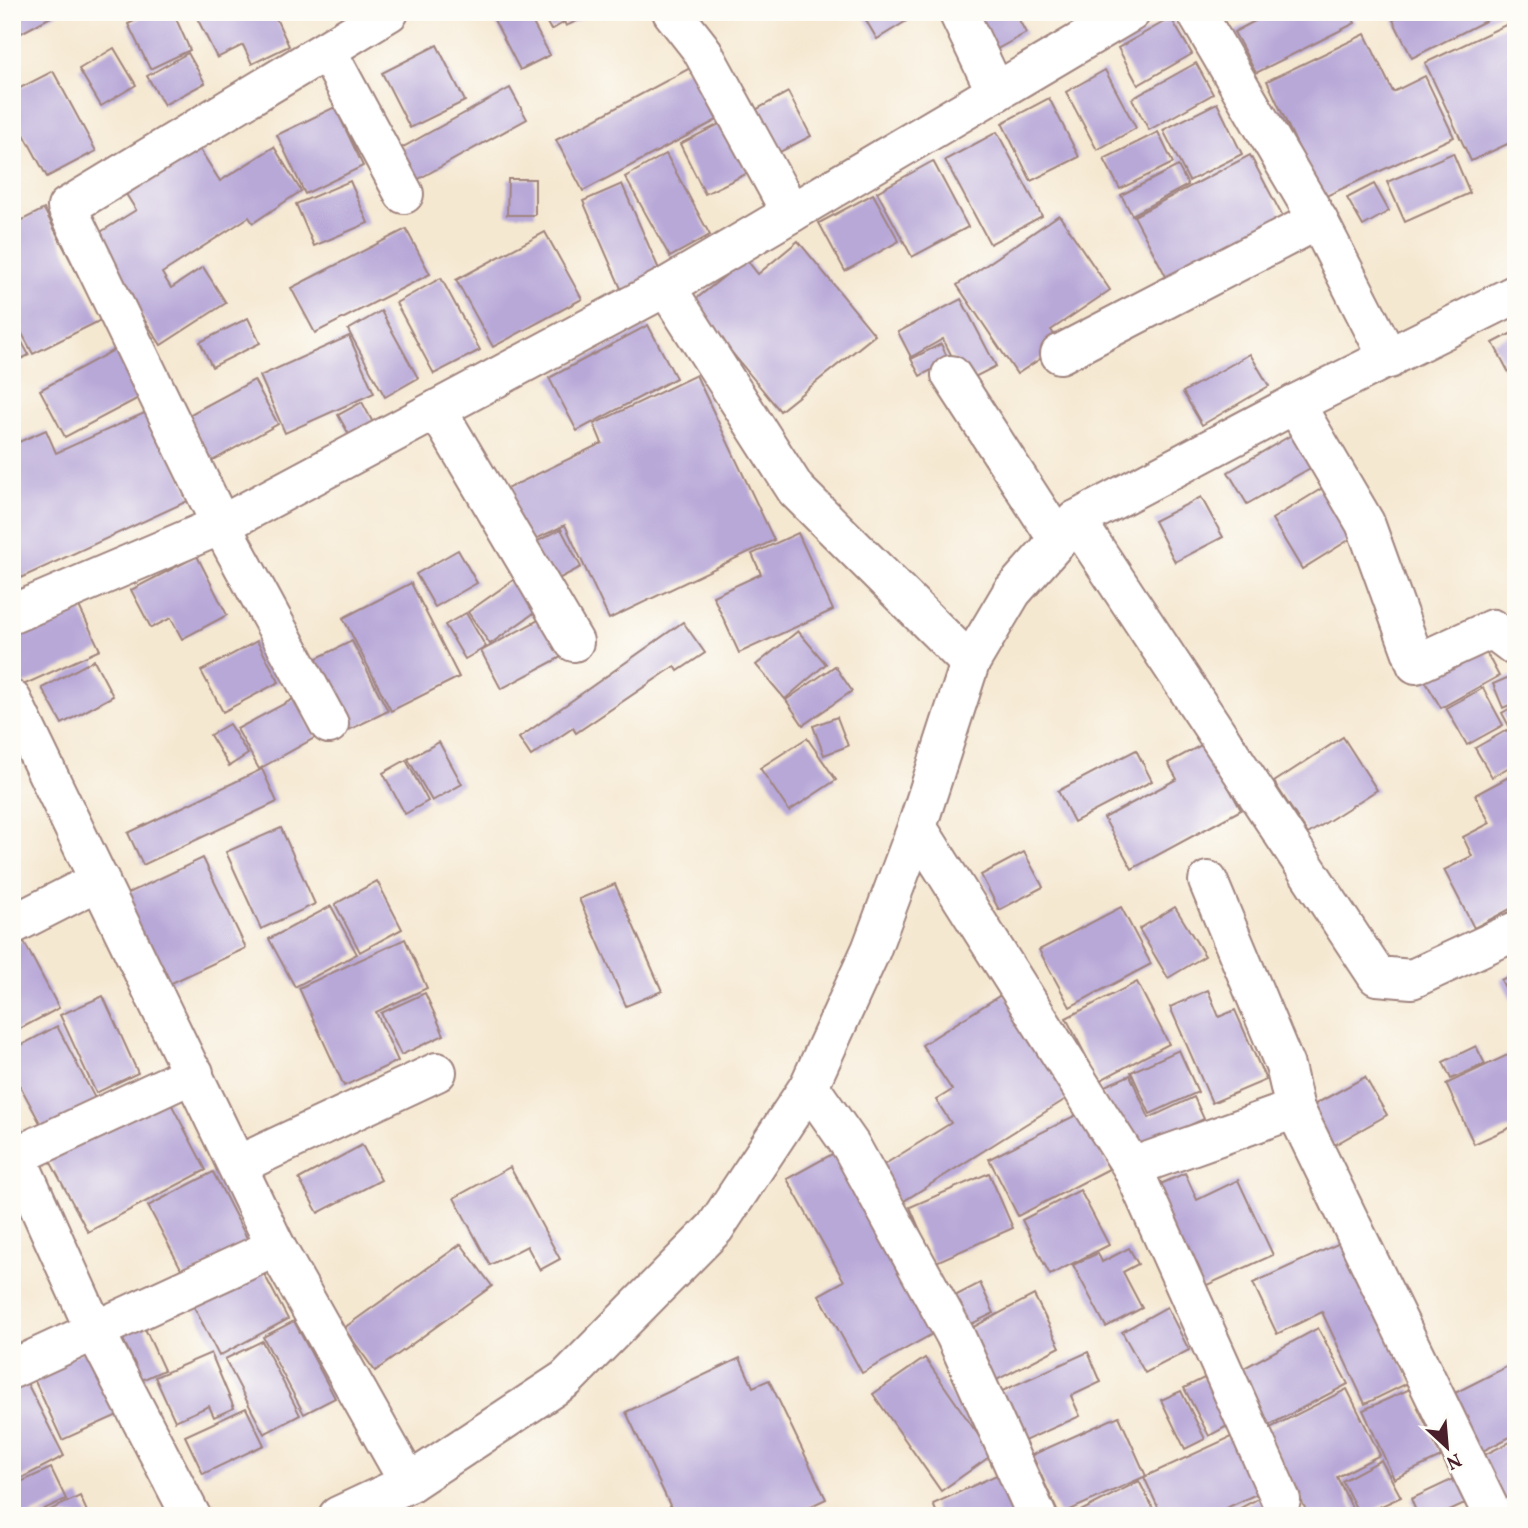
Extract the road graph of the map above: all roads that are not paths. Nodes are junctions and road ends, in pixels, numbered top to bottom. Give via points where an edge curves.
1 (389, 12) edge
2 (672, 12) edge
3 (958, 12) edge
4 (1131, 12) edge
5 (1196, 12) edge
6 (327, 51) junction
7 (996, 92) junction
8 (404, 194) dead end
9 (791, 213) junction
10 (1318, 220) junction
11 (666, 287) junction
12 (1516, 295) edge
13 (1060, 354) dead end
14 (1389, 359) junction
15 (951, 375) dead end
16 (1295, 404) junction
17 (437, 410) junction
18 (222, 525) junction
19 (1067, 530) junction
20 (12, 614) edge
21 (574, 642) dead end
22 (1516, 647) edge
23 (970, 663) junction
24 (16, 719) edge
25 (329, 724) dead end
26 (917, 827) junction
27 (100, 880) junction
28 (1208, 881) dead end
29 (12, 925) edge
30 (1516, 931) edge
31 (437, 1072) dead end
32 (194, 1073) junction
33 (809, 1086) junction
34 (1295, 1109) junction
35 (13, 1154) edge
36 (238, 1165) junction
37 (1132, 1167) junction
38 (276, 1247) junction
39 (95, 1331) junction
40 (12, 1369) edge
41 (409, 1483) junction
42 (1280, 1500) dead end
43 (191, 1516) edge
44 (338, 1516) edge
45 (1037, 1516) edge
46 (1493, 1516) edge

1 - 6 street
2 - 9 street via 701,50
3 - 7 street
4 - 7 street
5 - 10 street
6 - 8 street
6 - 18 street via 67,207
7 - 9 street
9 - 11 street
10 - 13 street
10 - 14 street
11 - 17 street
11 - 23 street via 796,490
12 - 14 street
14 - 16 street
15 - 19 street
16 - 19 street
16 - 22 street via 1365,523 1416,664 1492,629
17 - 18 street
17 - 21 street
18 - 20 street
18 - 25 street
19 - 23 street via 1012,592
19 - 30 street via 1377,976 1412,979
23 - 26 street
24 - 27 street
26 - 33 street via 871,950
26 - 37 street
27 - 29 street
27 - 32 street
28 - 34 street via 1285,1066
31 - 36 street
32 - 35 street
32 - 36 street
33 - 41 street via 715,1228 566,1379
33 - 45 street via 851,1146 955,1335
34 - 37 street
34 - 46 street
35 - 39 street
36 - 38 street
37 - 42 street
38 - 39 street
38 - 41 street
39 - 40 street
39 - 43 street
41 - 44 street

